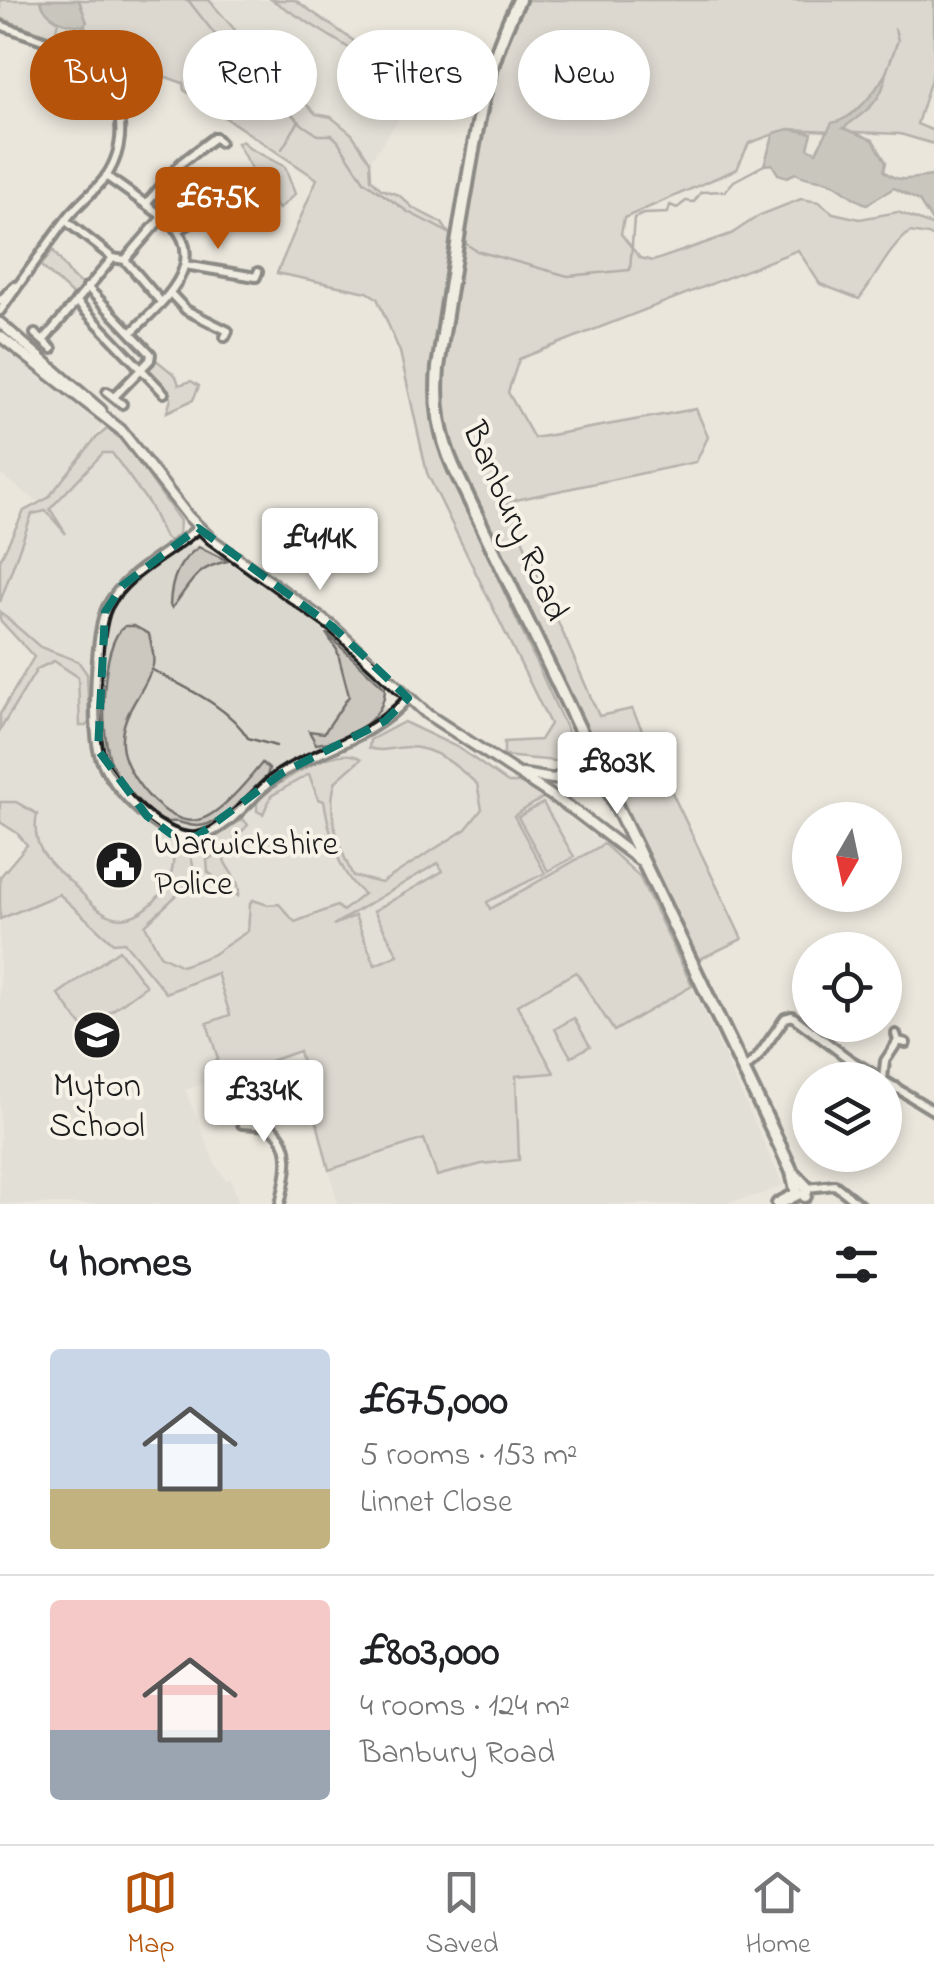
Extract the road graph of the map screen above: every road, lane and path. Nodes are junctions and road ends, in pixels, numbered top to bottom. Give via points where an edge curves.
1 (520, 0) edge
2 (0, 27) edge
3 (215, 137) dead end
4 (106, 176) junction
5 (255, 195) dead end
6 (147, 203) junction
7 (163, 216) junction
8 (66, 220) junction
9 (178, 231) junction
10 (113, 258) junction
11 (125, 260) junction
12 (185, 265) junction
13 (25, 274) junction
14 (256, 278) dead end
15 (87, 287) junction
16 (170, 294) junction
17 (0, 301) edge
18 (76, 301) junction
19 (161, 302) junction
20 (0, 312) edge
21 (0, 322) edge
22 (228, 331) dead end
23 (132, 332) junction
24 (35, 334) dead end
25 (0, 336) edge
26 (43, 341) junction
27 (52, 349) dead end
28 (142, 368) junction
29 (164, 393) dead end
30 (122, 404) dead end
31 (107, 417) junction
32 (198, 528) junction
33 (408, 698) junction
34 (595, 763) junction
35 (518, 773) junction
36 (552, 779) junction
37 (556, 799) junction
38 (623, 819) junction
39 (639, 860) junction
40 (652, 880) junction
41 (898, 1042) edge
42 (854, 1062) edge
43 (885, 1062) edge
44 (744, 1070) junction
45 (902, 1091) edge
46 (934, 1112) edge
47 (240, 1114) dead end
48 (803, 1193) edge
49 (280, 1204) edge
50 (778, 1204) edge
51 (859, 1204) edge

1 - 34 main road, Banbury Road via 497,46 479,113 438,368 438,418 454,468
2 - 4 street via 81,58 104,78 121,132
3 - 6 street via 180,163
4 - 6 street
4 - 8 street
5 - 9 street
6 - 7 street
7 - 9 street
7 - 11 street
8 - 10 street
8 - 13 street
9 - 12 street
10 - 11 street
10 - 15 street
11 - 19 street
12 - 14 street
12 - 16 street
13 - 17 street
13 - 20 street
15 - 18 street
15 - 23 street
16 - 19 street
16 - 22 street
18 - 26 street
18 - 28 street
19 - 23 street
21 - 31 street
23 - 28 street via 151,354
24 - 26 street
25 - 31 street
26 - 27 street
28 - 29 street
28 - 30 street via 110,394
31 - 32 street
32 - 33 street via 370,655
32 - 33 street via 122,586 98,639 100,756 113,780 160,828 188,838 215,830 272,779 357,738
33 - 35 street
34 - 36 street
34 - 38 main road, Banbury Road
35 - 36 street
35 - 37 street
36 - 37 street
37 - 39 street
38 - 39 main road, Banbury Road
38 - 40 main road, Banbury Road
39 - 40 main road, Banbury Road
40 - 44 main road, Banbury Road
41 - 43 street
42 - 44 street via 792,1016
44 - 48 main road, Banbury Road
45 - 46 street
47 - 49 street via 242,1124 269,1126 282,1139 288,1166
48 - 50 main road
48 - 51 street via 835,1185

